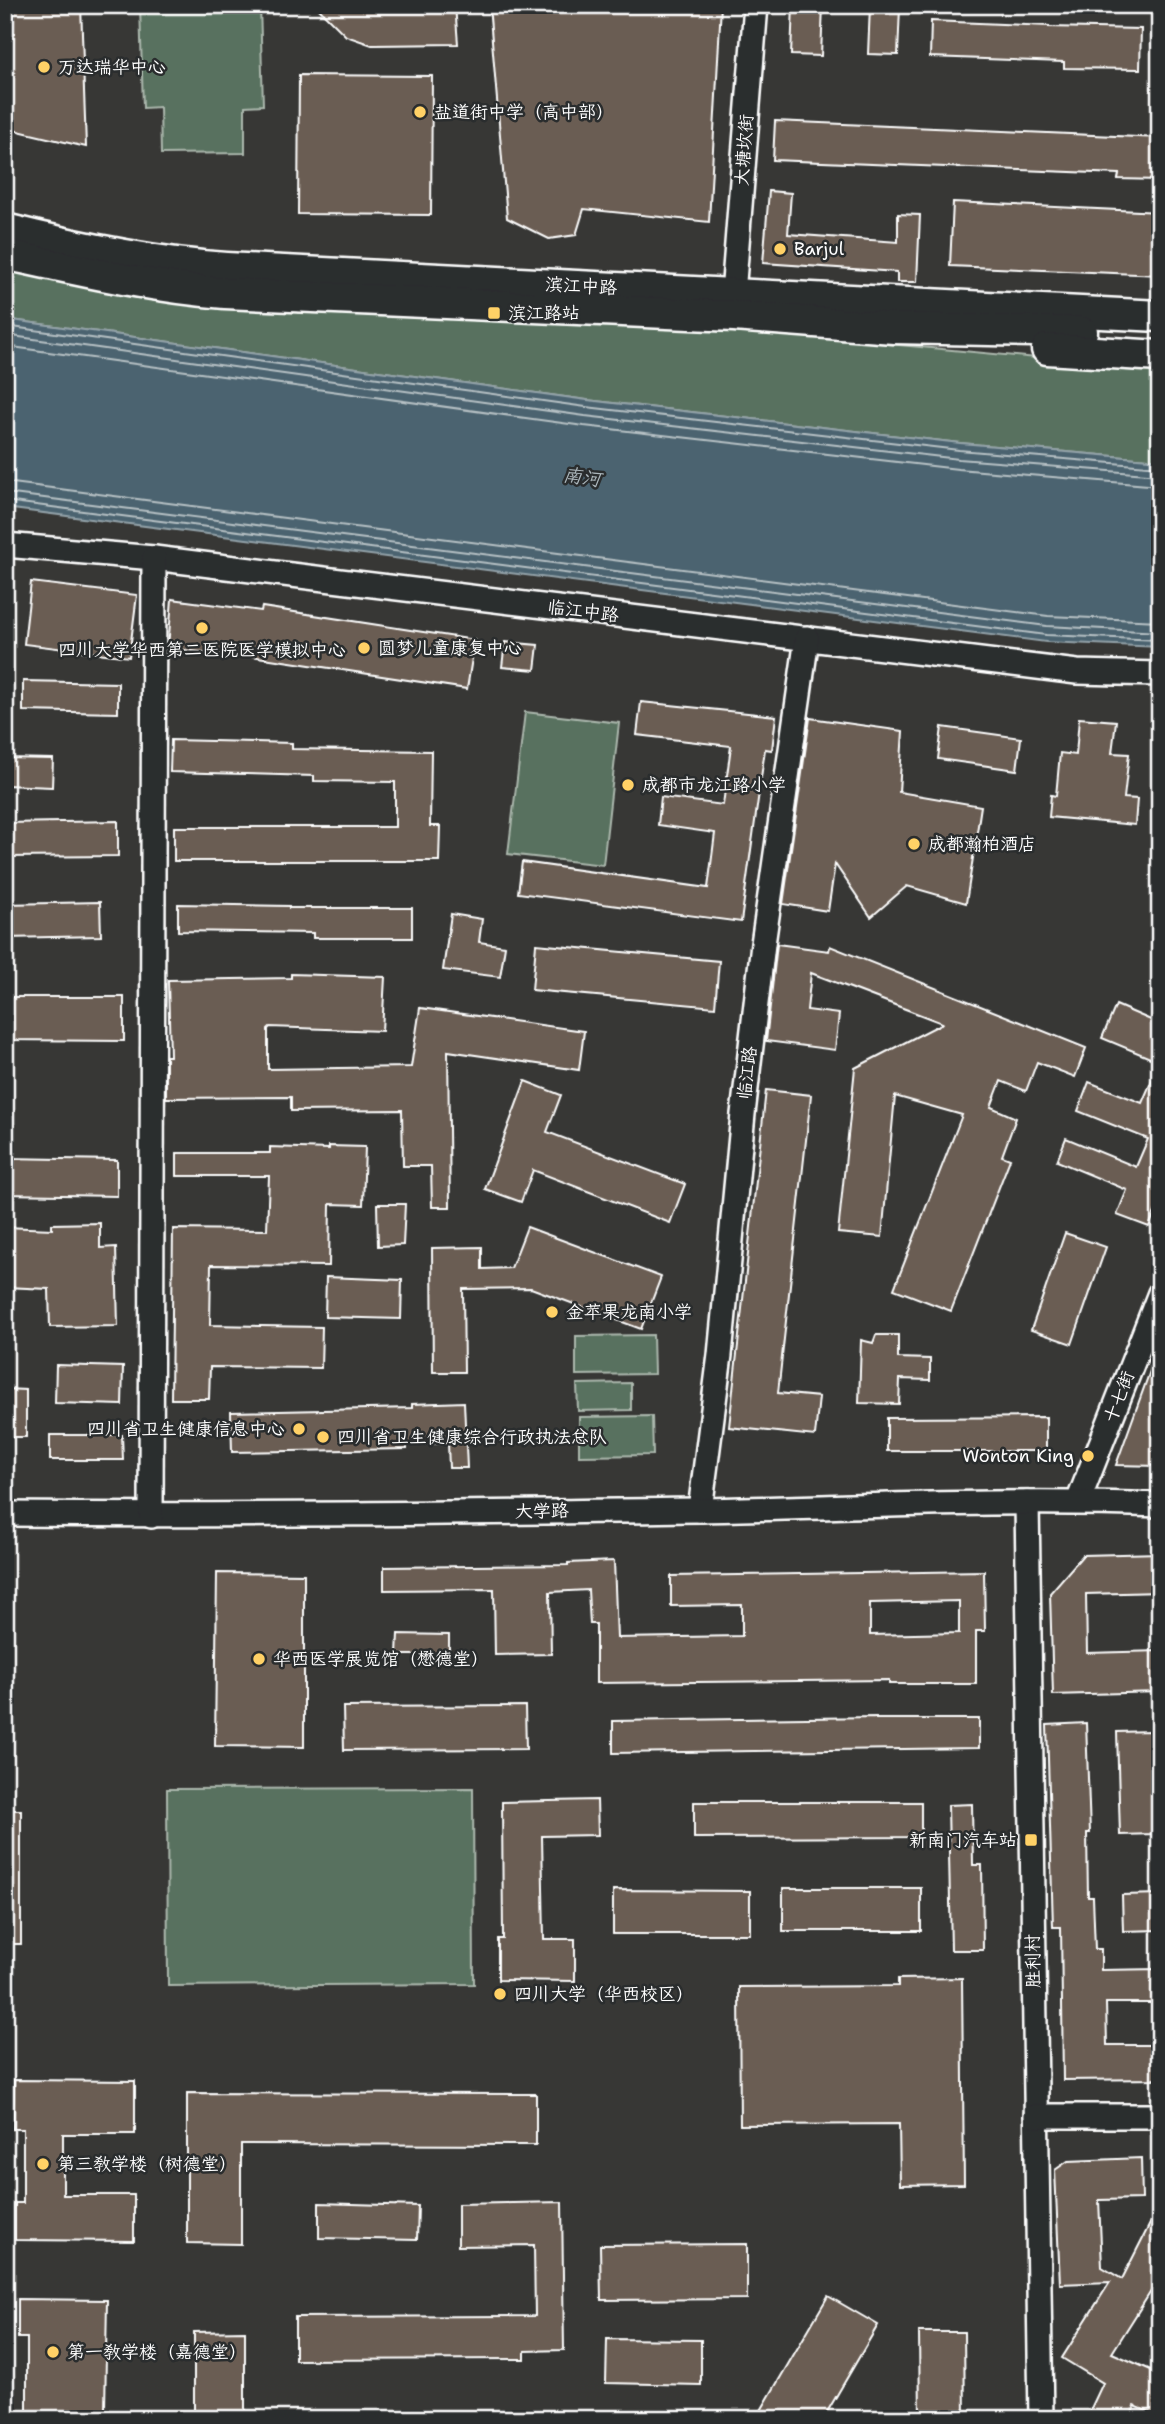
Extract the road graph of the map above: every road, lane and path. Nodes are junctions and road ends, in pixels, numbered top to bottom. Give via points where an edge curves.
1 (756, 5) edge
2 (5, 229) edge
3 (5, 254) edge
4 (733, 294) junction
5 (1160, 297) edge
6 (895, 316) junction
7 (1160, 316) edge
8 (1160, 335) edge
9 (1160, 356) edge
10 (5, 545) edge
11 (154, 558) junction
12 (807, 638) junction
13 (1160, 674) edge
14 (1160, 1293) edge
15 (1078, 1502) junction
16 (1027, 1503) junction
17 (1160, 1505) edge
18 (700, 1510) junction
19 (5, 1514) edge
20 (151, 1516) junction
21 (1036, 2116) junction
22 (1160, 2116) edge
23 (1042, 2418) edge

1 - 4 street, 大塘坎街
2 - 4 main road, 滨江中路 via 187,265
3 - 6 main road, 滨江中路 via 199,291 734,316
4 - 6 main road, 滨江中路
5 - 6 main road via 1030,293
6 - 7 main road, 滨江中路
6 - 8 main road, 滨江中路
6 - 9 main road via 1056,350
10 - 11 street, 临江中路
11 - 12 street, 临江中路
11 - 20 street
12 - 13 street, 临江中路 via 1077,672
12 - 18 street, 临江路 via 755,1009
14 - 15 street, 十七街
15 - 16 street, 大学路
15 - 17 street, 大学路
16 - 18 street, 大学路
16 - 21 street, 胜利村
18 - 20 street, 大学路
19 - 20 street, 大学路
21 - 22 street
21 - 23 street, 胜利村

